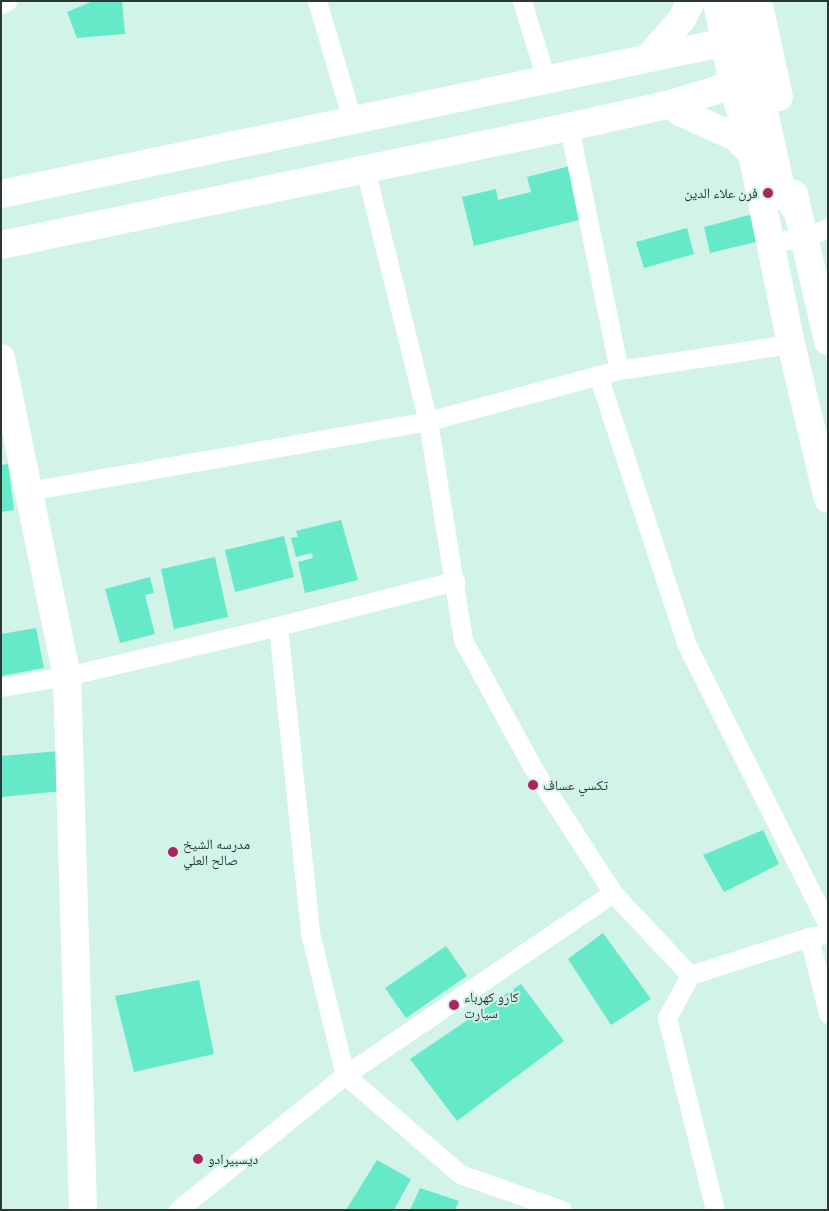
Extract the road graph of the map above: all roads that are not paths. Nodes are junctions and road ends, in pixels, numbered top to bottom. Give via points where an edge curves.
1 (7, 1) edge
2 (317, 1) edge
3 (522, 1) edge
4 (691, 1) edge
5 (717, 1) edge
6 (744, 1) edge
7 (758, 1) edge
8 (1, 4) edge
9 (726, 42) junction
10 (648, 58) junction
11 (749, 58) junction
12 (546, 79) junction
13 (732, 85) junction
14 (670, 104) junction
15 (352, 119) junction
16 (569, 127) junction
17 (752, 154) junction
18 (364, 169) junction
19 (1, 194) edge
20 (797, 211) junction
21 (815, 233) edge
22 (771, 242) junction
23 (1, 245) edge
24 (828, 342) edge
25 (791, 344) junction
26 (1, 358) edge
27 (620, 370) junction
28 (598, 375) junction
29 (428, 421) junction
30 (28, 491) junction
31 (828, 499) edge
32 (455, 581) junction
33 (278, 626) junction
34 (67, 676) junction
35 (1, 687) edge
36 (613, 893) junction
37 (828, 925) edge
38 (828, 934) edge
39 (809, 937) junction
40 (690, 975) junction
41 (828, 1014) edge
42 (345, 1075) junction
43 (83, 1210) edge
44 (178, 1210) edge
45 (562, 1210) edge
46 (715, 1210) edge

1 - 8 street
2 - 15 street
3 - 12 street
4 - 10 main road via 682,19
5 - 9 main road
6 - 11 main road
7 - 20 main road via 776,79
9 - 10 main road
9 - 11 main road
9 - 13 main road
10 - 12 main road
11 - 13 main road
11 - 20 main road via 773,142 781,188
12 - 15 main road
13 - 14 main road
13 - 17 main road
14 - 16 main road
14 - 17 main road via 680,112 736,138
15 - 19 main road
16 - 18 main road
16 - 27 street
17 - 22 main road
18 - 23 main road
18 - 29 street
20 - 21 main road
21 - 22 street
21 - 24 main road
22 - 25 main road
25 - 27 street
25 - 31 main road
26 - 30 main road
27 - 28 street
28 - 29 street
28 - 37 street via 686,643
29 - 30 street
29 - 32 street
30 - 34 main road
32 - 33 street
32 - 36 street via 463,640 537,775
33 - 34 street
33 - 42 street via 310,934
34 - 35 street
34 - 43 main road
36 - 40 street
36 - 42 street
38 - 39 street
39 - 40 street
39 - 41 street
40 - 46 street via 667,1018
42 - 44 street
42 - 45 street via 460,1174

